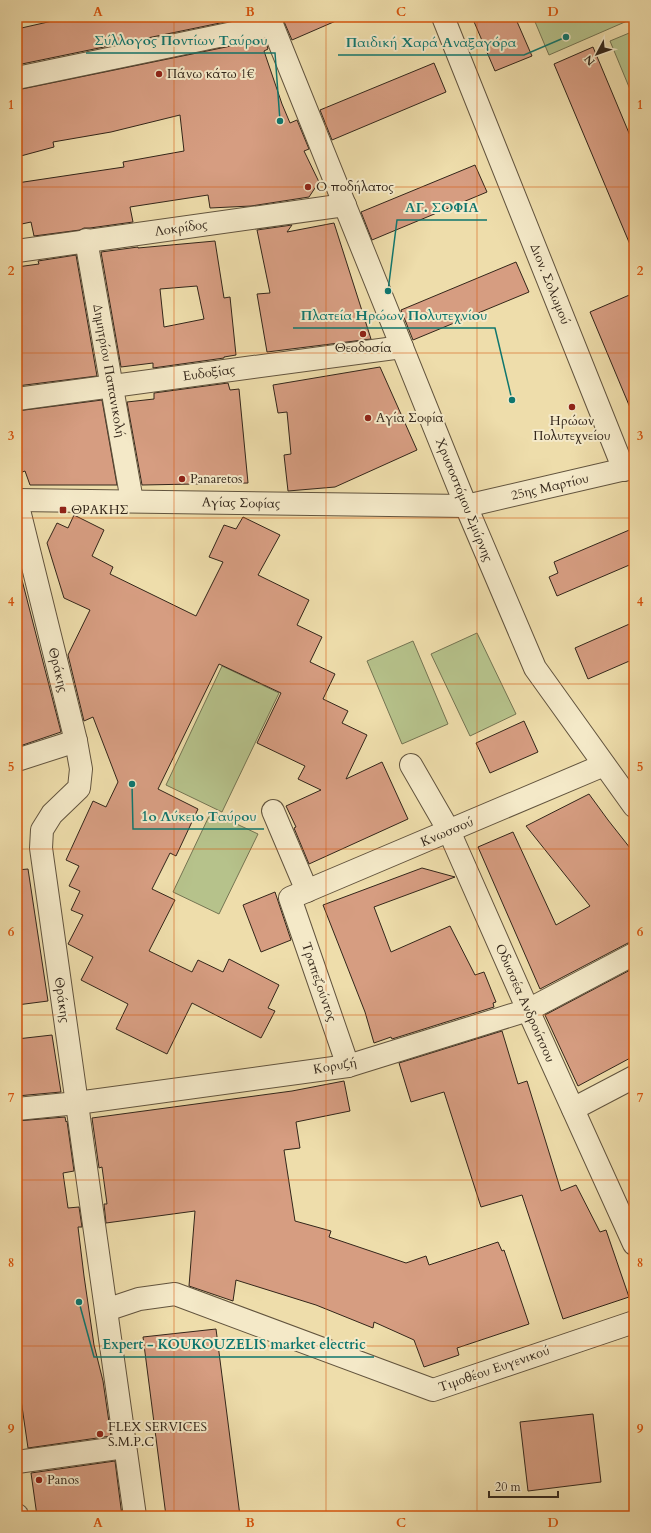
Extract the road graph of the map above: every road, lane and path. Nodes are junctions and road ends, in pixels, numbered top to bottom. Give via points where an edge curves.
1 (443, 17) edge
2 (271, 21) edge
3 (17, 78) edge
4 (345, 205) junction
5 (86, 240) junction
6 (17, 251) edge
7 (402, 347) junction
8 (112, 386) junction
9 (17, 399) edge
10 (629, 469) edge
11 (17, 501) edge
12 (132, 501) junction
13 (466, 506) junction
14 (76, 741) junction
15 (17, 760) edge
16 (411, 765) dead end
17 (604, 765) junction
18 (634, 806) edge
19 (273, 811) dead end
20 (449, 831) junction
21 (298, 895) junction
22 (634, 954) edge
23 (528, 1010) junction
24 (348, 1066) junction
25 (634, 1077) edge
26 (77, 1103) junction
27 (17, 1109) edge
28 (573, 1109) junction
29 (634, 1244) edge
30 (106, 1310) junction
31 (634, 1322) edge
32 (125, 1447) junction
33 (17, 1462) edge
34 (135, 1516) edge

1 - 10 street, Διον. Σολωμού
2 - 3 street
2 - 4 street, Χρυσοστόμου Σμύρνης
4 - 5 street, Λοκρίδος
4 - 7 street, Χρυσοστόμου Σμύρνης
5 - 6 street, Λοκρίδος
5 - 8 street, Δημητρίου Παπανικολή
7 - 8 street, Ευδοξίας
7 - 13 street, Χρυσοστόμου Σμύρνης
8 - 9 street, Ευδοξίας
8 - 12 street, Δημητρίου Παπανικολή
10 - 13 street, 25ης Μαρτίου
11 - 12 street, Αγίας Σοφίας
11 - 14 street, Θράκης
12 - 13 street, Αγίας Σοφίας
13 - 17 street, Χρυσοστόμου Σμύρνης via 535,668
14 - 15 street
14 - 26 street, Θράκης via 82,769 79,788 52,814 42,830 41,848
16 - 20 street, Οδυσσέα Ανδρούτσου
17 - 18 street, Χρυσοστόμου Σμύρνης
17 - 20 street, Κνωσσού
19 - 21 street, Τραπεζούντος
20 - 21 street, Κνωσσού
20 - 23 street, Οδυσσέα Ανδρούτσου
21 - 24 street, Τραπεζούντος
22 - 23 street, Κορυζή
23 - 24 street, Κορυζή
23 - 28 street, Οδυσσέα Ανδρούτσου
24 - 26 street, Κορυζή
25 - 28 street
26 - 27 street, Κορυζή
26 - 30 street, Θράκης
28 - 29 street, Οδυσσέα Ανδρούτσου
30 - 31 street, Τιμοθέου Ευγενικού via 139,1299 175,1294 433,1390
30 - 32 street, Θράκης
32 - 33 street
32 - 34 street, Θράκης

